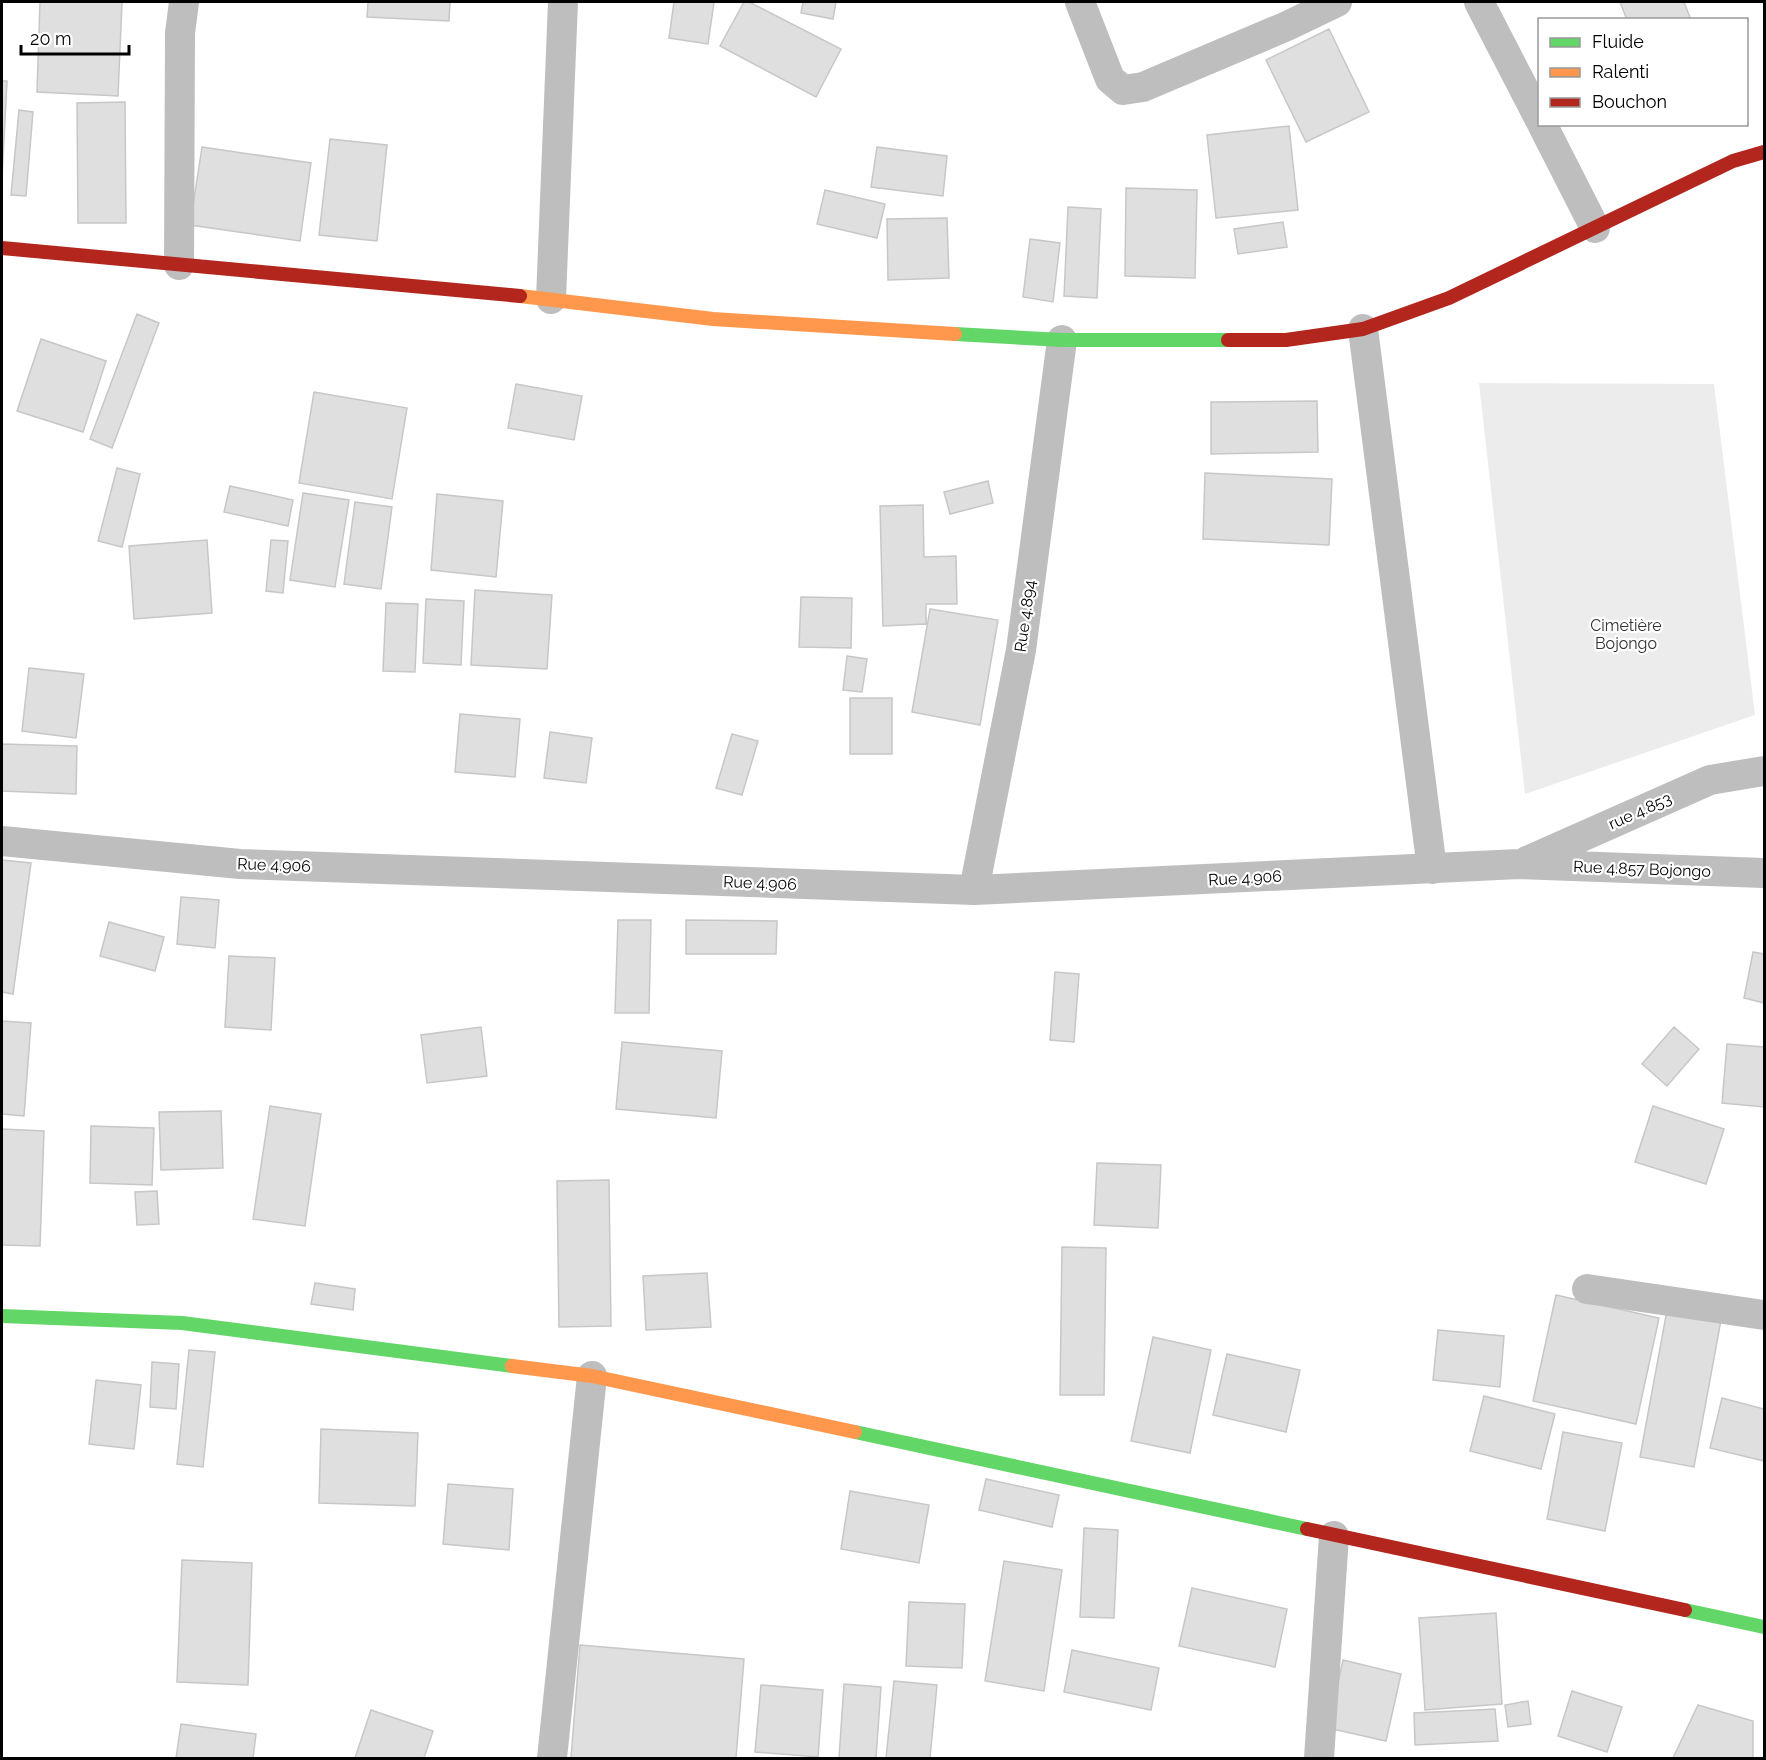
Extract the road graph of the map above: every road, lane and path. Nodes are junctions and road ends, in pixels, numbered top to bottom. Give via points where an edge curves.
1 (184, 2) edge
2 (563, 2) edge
3 (1080, 2) edge
4 (1336, 2) edge
5 (1479, 2) edge
6 (1538, 118) edge
7 (1543, 126) edge
8 (1764, 152) edge
9 (1594, 228) junction
10 (2, 248) edge
11 (179, 265) junction
12 (551, 299) junction
13 (1363, 329) junction
14 (1062, 340) junction
15 (1764, 771) edge
16 (2, 841) edge
17 (1519, 864) junction
18 (1432, 869) junction
19 (1764, 873) edge
20 (974, 890) junction
21 (1587, 1289) dead end
22 (1764, 1315) edge
23 (2, 1316) edge
24 (592, 1376) junction
25 (1334, 1536) junction
26 (1764, 1627) edge
27 (552, 1758) edge
28 (1319, 1758) edge

1 - 11 street via 180,33
2 - 12 street
3 - 4 street via 1110,80 1123,90 1143,87 1287,27
5 - 6 street
7 - 9 street
8 - 9 street via 1733,162
9 - 13 street via 1449,298
10 - 11 street
11 - 12 street
12 - 14 street via 713,319
13 - 14 street via 1286,340
13 - 18 street
14 - 20 street, Rue 4.894 via 1021,650
15 - 17 street, rue 4.853 via 1710,780
16 - 20 street, Rue 4.906 via 240,864
17 - 18 street, Rue 4.906
17 - 19 street, Rue 4.857 Bojongo
18 - 20 street, Rue 4.906
21 - 22 street
23 - 24 street via 182,1323
24 - 25 street
24 - 27 street
25 - 26 street
25 - 28 street

